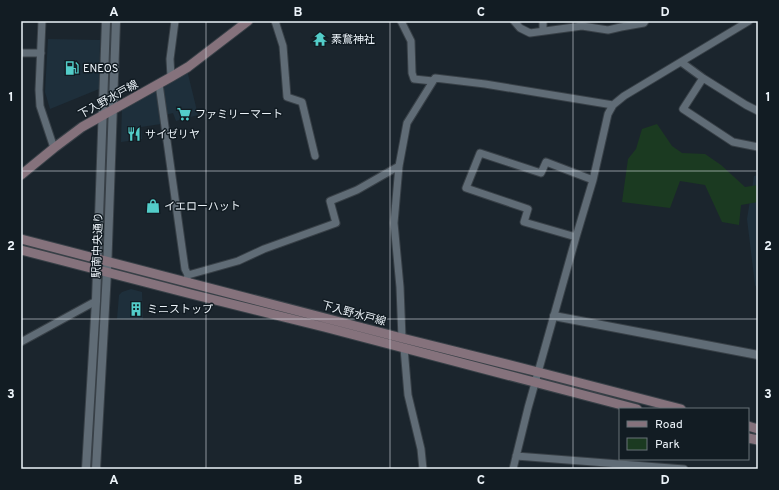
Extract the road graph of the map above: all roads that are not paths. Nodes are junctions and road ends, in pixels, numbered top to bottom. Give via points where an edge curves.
1 (42, 21) edge
2 (106, 21) edge
3 (116, 21) edge
4 (175, 21) edge
5 (248, 21) edge
6 (275, 21) edge
7 (401, 21) edge
8 (514, 21) edge
9 (543, 21) edge
10 (645, 21) edge
11 (749, 21) edge
12 (582, 24) edge
13 (621, 24) edge
14 (543, 31) junction
15 (21, 53) edge
16 (41, 53) junction
17 (681, 62) junction
18 (171, 77) junction
19 (703, 78) junction
20 (433, 81) junction
21 (159, 84) junction
22 (613, 105) junction
23 (113, 110) junction
24 (758, 111) edge
25 (102, 116) junction
26 (758, 147) edge
27 (54, 148) junction
28 (315, 156) dead end
29 (399, 166) junction
30 (21, 175) edge
31 (593, 180) junction
32 (576, 237) junction
33 (21, 239) edge
34 (21, 250) edge
35 (97, 259) junction
36 (108, 261) junction
37 (97, 270) junction
38 (108, 272) junction
39 (188, 278) junction
40 (96, 301) junction
41 (554, 316) junction
42 (21, 342) edge
43 (403, 343) junction
44 (758, 355) edge
45 (538, 372) junction
46 (535, 382) junction
47 (634, 408) edge
48 (677, 408) edge
49 (516, 456) junction
50 (86, 469) edge
51 (96, 469) edge
52 (423, 469) edge
53 (513, 469) edge
54 (684, 469) edge

1 - 16 street
2 - 25 street, 駅南中央通り
3 - 23 street, 駅南中央通り
4 - 18 street via 170,59
5 - 18 main road, 下入野水戸線
6 - 28 street via 283,46 287,97 302,102
7 - 20 street via 411,41 414,79
8 - 14 street via 530,33
9 - 14 street
10 - 13 street
11 - 17 street
12 - 13 street via 608,30
12 - 14 street
15 - 16 street
16 - 27 street via 40,106
17 - 19 street
17 - 22 street via 634,89
18 - 21 main road, 下入野水戸線
19 - 24 street
19 - 26 street via 683,109 733,142
20 - 22 street via 435,78 485,84
20 - 29 street via 408,123
21 - 23 main road, 下入野水戸線
21 - 39 street
22 - 31 street via 608,114
23 - 25 main road, 下入野水戸線
23 - 36 street, 駅南中央通り
25 - 27 main road, 下入野水戸線
25 - 35 street, 駅南中央通り
27 - 30 main road, 下入野水戸線
29 - 39 street via 357,190 330,201 336,223
29 - 43 street via 394,223
31 - 32 street
31 - 32 street via 546,162 541,173 480,153 466,188 528,209 524,222
32 - 41 street
33 - 35 main road, 下入野水戸線
34 - 37 main road, 下入野水戸線
35 - 36 main road, 下入野水戸線
35 - 37 street, 駅南中央通り
36 - 38 street, 駅南中央通り
36 - 39 main road, 下入野水戸線
37 - 38 main road, 下入野水戸線
37 - 40 street, 駅南中央通り
38 - 43 main road, 下入野水戸線
38 - 51 street, 駅南中央通り
39 - 43 main road, 下入野水戸線
40 - 42 street
40 - 50 street, 駅南中央通り
41 - 44 street
41 - 45 street
43 - 45 main road, 下入野水戸線
43 - 46 main road, 下入野水戸線
43 - 52 street via 408,395 421,449
45 - 46 street
45 - 48 main road, 下入野水戸線
46 - 47 main road, 下入野水戸線
46 - 49 street
49 - 53 street
49 - 54 street

